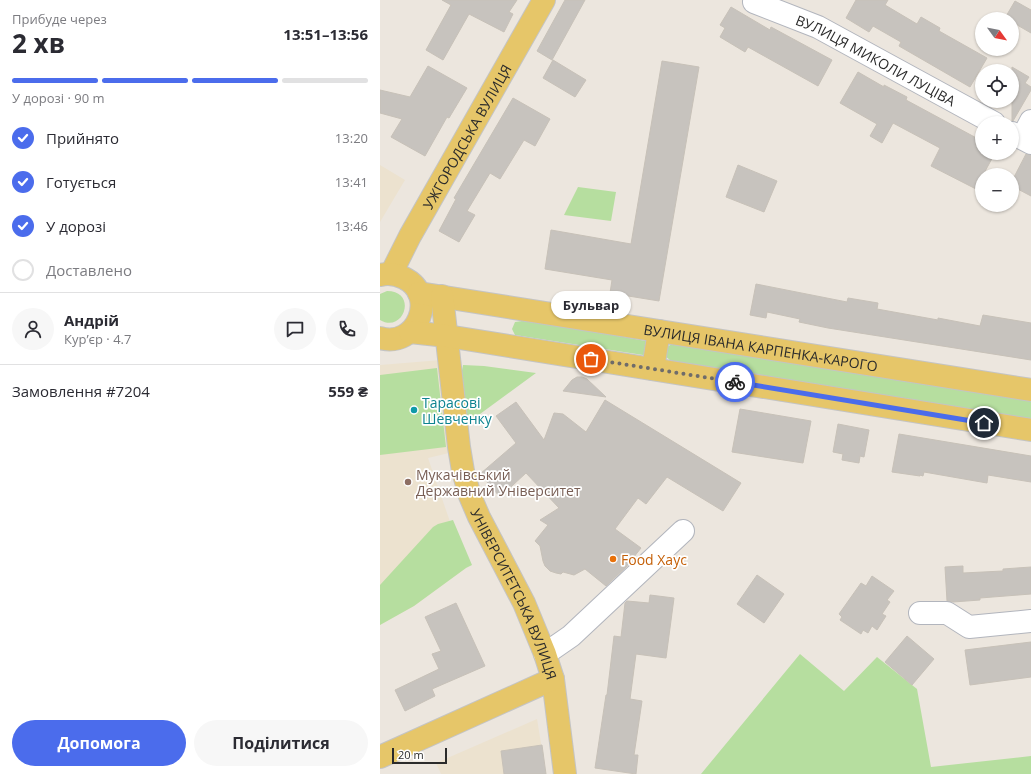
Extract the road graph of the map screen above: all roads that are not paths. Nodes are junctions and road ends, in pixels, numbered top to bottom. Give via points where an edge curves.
1 (544, 0) edge
2 (754, 2) dead end
3 (981, 116) edge
4 (385, 275) edge
5 (419, 293) junction
6 (442, 296) junction
7 (659, 331) junction
8 (410, 332) junction
9 (447, 336) junction
10 (380, 338) edge
11 (653, 369) junction
12 (1031, 390) edge
13 (1031, 430) edge
14 (683, 531) dead end
15 (920, 613) dead end
16 (1031, 621) edge
17 (545, 654) junction
18 (553, 679) junction
19 (380, 757) edge
20 (565, 774) edge

1 - 4 main road, УЖГОРОДСЬКА ВУЛИЦЯ via 410,236
2 - 3 street, ВУЛИЦЯ МИКОЛИ ЛУЦІВА via 818,27
4 - 5 main road via 400,276 408,280
5 - 6 main road, ВУЛИЦЯ ІВАНА КАРПЕНКА-КАРОГО
5 - 8 main road via 421,315
6 - 7 main road, ВУЛИЦЯ ІВАНА КАРПЕНКА-КАРОГО
6 - 9 main road, УНІВЕРСИТЕТСЬКА ВУЛИЦЯ
7 - 11 main road
7 - 12 main road, ВУЛИЦЯ ІВАНА КАРПЕНКА-КАРОГО
8 - 9 main road
8 - 10 main road via 392,340
9 - 11 main road
9 - 17 main road, УНІВЕРСИТЕТСЬКА ВУЛИЦЯ via 459,447 470,496 524,603
11 - 13 main road
14 - 17 street via 571,636
15 - 16 street via 947,613 969,627
17 - 18 main road, УНІВЕРСИТЕТСЬКА ВУЛИЦЯ
18 - 19 main road
18 - 20 main road, УНІВЕРСИТЕТСЬКА ВУЛИЦЯ

